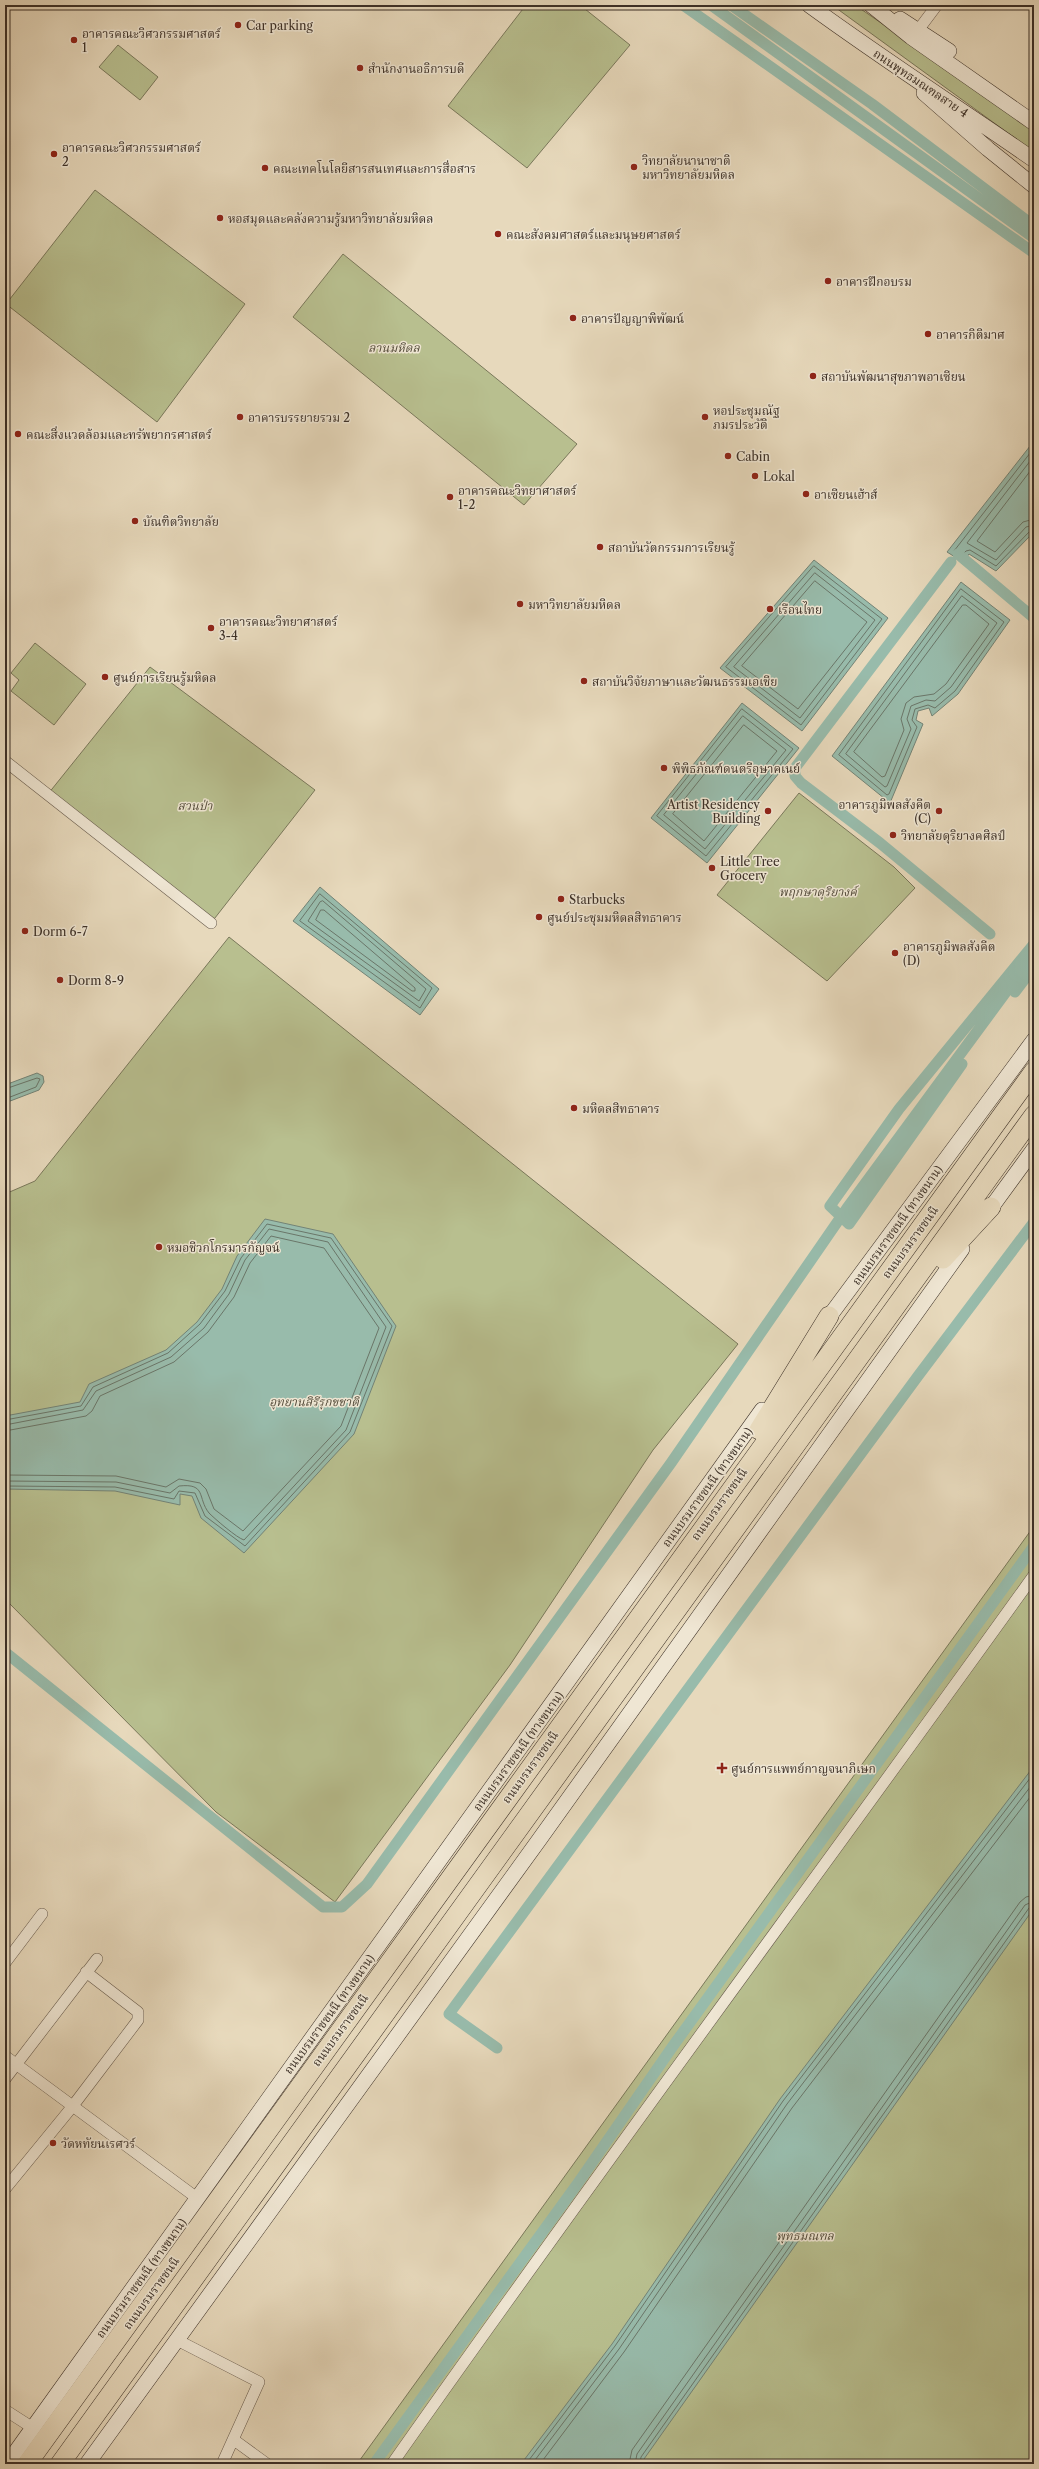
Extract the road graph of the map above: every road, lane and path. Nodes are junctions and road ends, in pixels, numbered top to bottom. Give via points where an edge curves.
1 (809, 5) edge
2 (937, 5) edge
3 (872, 6) edge
4 (919, 29) junction
5 (895, 67) junction
6 (931, 89) junction
7 (1034, 111) edge
8 (1034, 123) edge
9 (1034, 160) edge
10 (1034, 175) edge
11 (1034, 186) edge
12 (5, 761) edge
13 (211, 923) dead end
14 (1034, 1040) edge
15 (1034, 1071) edge
16 (1034, 1115) edge
17 (1034, 1148) edge
18 (991, 1207) junction
19 (829, 1316) junction
20 (854, 1365) junction
21 (682, 1556) junction
22 (1034, 1575) edge
23 (42, 1914) dead end
24 (97, 1959) dead end
25 (5, 1963) edge
26 (86, 1972) junction
27 (5, 2056) edge
28 (16, 2065) junction
29 (5, 2079) edge
30 (72, 2107) junction
31 (5, 2189) edge
32 (197, 2198) junction
33 (177, 2340) junction
34 (5, 2410) edge
35 (33, 2428) junction
36 (234, 2440) junction
37 (89, 2463) edge
38 (7, 2464) edge
39 (27, 2464) edge
40 (60, 2464) edge
41 (222, 2464) edge
42 (267, 2464) edge
43 (392, 2464) edge

1 - 5 main road, ถนนพุทธมณฑลสาย 4
2 - 4 street
3 - 4 main road
3 - 8 main road via 911,37
4 - 7 main road
5 - 6 main road, ถนนพุทธมณฑลสาย 4
5 - 11 main road via 951,118
6 - 9 main road, ถนนพุทธมณฑลสาย 4
6 - 10 main road
12 - 13 street
14 - 19 main road, ถนนบรมราชชนนี (ทางขนาน)
15 - 21 highway, ถนนบรมราชชนนี
16 - 20 highway
17 - 18 main road
18 - 20 highway via 934,1269
18 - 33 main road via 539,1840
19 - 21 highway
19 - 32 main road, ถนนบรมราชชนนี (ทางขนาน)
20 - 40 highway
21 - 39 highway, ถนนบรมราชชนนี
22 - 43 street via 811,1885 519,2283
23 - 25 street
24 - 26 street
26 - 28 street
26 - 30 street via 138,2012 139,2016
27 - 28 street
28 - 29 street
28 - 30 street
30 - 31 street
30 - 32 street
32 - 35 main road, ถนนบรมราชชนนี (ทางขนาน)
33 - 36 street via 259,2382
33 - 37 main road
34 - 35 street
35 - 38 main road, ถนนบรมราชชนนี (ทางขนาน)
36 - 41 street
36 - 42 street

